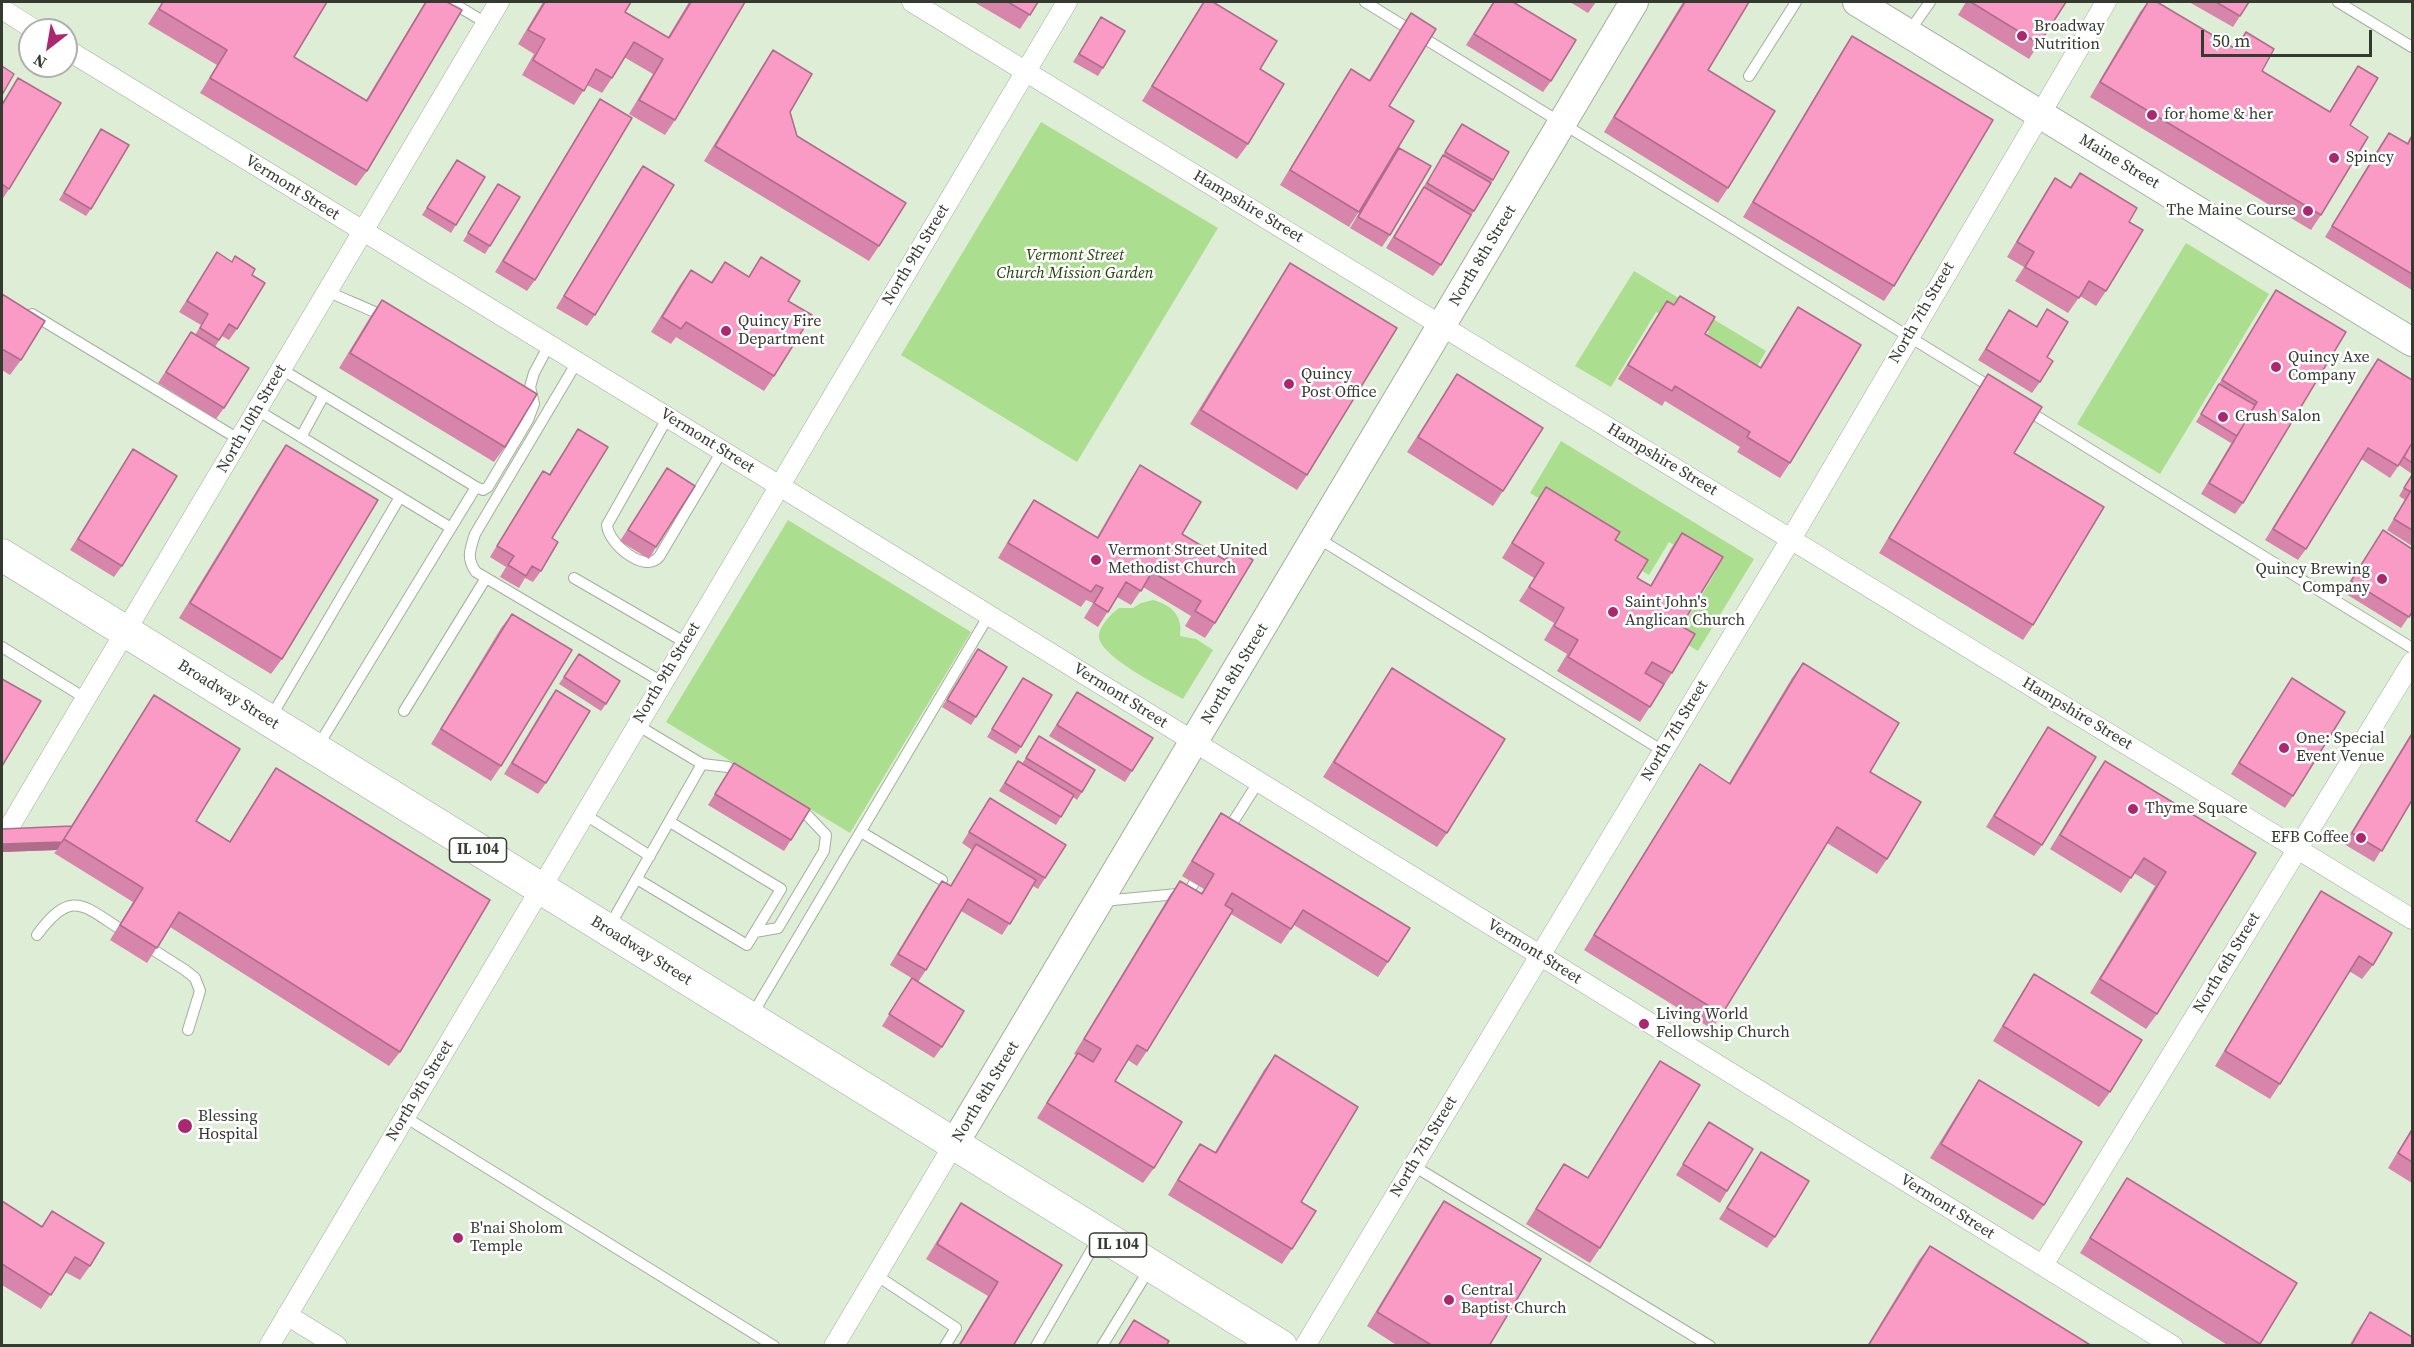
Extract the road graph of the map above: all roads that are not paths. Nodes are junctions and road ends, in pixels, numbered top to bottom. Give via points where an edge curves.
1 (451, 2) edge
2 (499, 2) edge
3 (912, 2) edge
4 (1067, 2) edge
5 (1365, 2) edge
6 (1634, 2) edge
7 (1796, 2) edge
8 (1857, 2) edge
9 (1930, 2) edge
10 (2106, 2) edge
11 (2338, 2) edge
12 (2, 9) edge
13 (18, 20) edge
14 (486, 23) junction
15 (1908, 33) junction
16 (2412, 47) edge
17 (78, 56) edge
18 (1026, 71) junction
19 (1749, 76) dead end
20 (2039, 113) junction
21 (1563, 122) junction
22 (363, 231) junction
23 (327, 291) junction
24 (21, 307) edge
25 (1441, 325) junction
26 (399, 326) edge
27 (1908, 337) junction
28 (2412, 342) edge
29 (549, 345) junction
30 (577, 362) junction
31 (281, 369) junction
32 (324, 395) junction
33 (533, 396) junction
34 (520, 397) edge
35 (257, 410) junction
36 (668, 417) junction
37 (301, 436) junction
38 (240, 440) junction
39 (722, 451) junction
40 (778, 485) junction
41 (476, 487) junction
42 (400, 497) junction
43 (451, 528) junction
44 (1316, 537) junction
45 (1791, 539) junction
46 (2, 555) edge
47 (486, 578) junction
48 (574, 578) dead end
49 (989, 615) junction
50 (125, 632) junction
51 (686, 643) junction
52 (2, 647) edge
53 (2412, 648) edge
54 (2412, 662) edge
55 (662, 682) junction
56 (85, 698) junction
57 (404, 711) dead end
58 (268, 720) junction
59 (637, 724) junction
60 (1195, 741) junction
61 (316, 750) junction
62 (1663, 751) junction
63 (702, 764) junction
64 (748, 779) edge
65 (1259, 781) junction
66 (788, 804) edge
67 (584, 814) junction
68 (670, 822) junction
69 (861, 832) junction
70 (1224, 836) edge
71 (4, 837) edge
72 (2297, 849) junction
73 (650, 856) junction
74 (637, 879) junction
75 (942, 880) edge
76 (1194, 883) edge
77 (540, 888) junction
78 (1100, 901) junction
79 (2412, 919) edge
80 (608, 930) junction
81 (755, 933) junction
82 (37, 935) dead end
83 (1541, 957) junction
84 (750, 1018) junction
85 (188, 1030) dead end
86 (405, 1117) junction
87 (954, 1144) junction
88 (1412, 1165) junction
89 (1101, 1234) junction
90 (2043, 1265) junction
91 (1151, 1266) junction
92 (876, 1275) junction
93 (287, 1315) junction
94 (269, 1346) edge
95 (337, 1346) edge
96 (774, 1346) edge
97 (834, 1346) edge
98 (945, 1346) edge
99 (1035, 1346) edge
100 (1102, 1346) edge
101 (1281, 1346) edge
102 (1305, 1346) edge
103 (1710, 1346) edge
104 (2173, 1346) edge

1 - 14 lane
2 - 14 street, North 10th Street
3 - 18 street, Hampshire Street
4 - 18 street, North 9th Street
5 - 21 lane
6 - 21 street, North 8th Street
7 - 19 lane
8 - 15 street, Maine Street
9 - 15 lane
10 - 20 street, North 7th Street
11 - 16 lane
12 - 13 street
14 - 22 street, North 10th Street
15 - 20 street, Maine Street
17 - 22 street, Vermont Street
18 - 25 street, Hampshire Street
18 - 40 street, North 9th Street
20 - 27 street, North 7th Street
20 - 28 street, Maine Street
21 - 25 street, North 8th Street
21 - 27 lane
22 - 23 street, North 10th Street
22 - 29 street, Vermont Street
23 - 26 lane
23 - 31 street, North 10th Street
24 - 38 lane
25 - 44 street, North 8th Street
25 - 45 street, Hampshire Street
27 - 45 street, North 7th Street
27 - 53 lane
29 - 30 street, Vermont Street
29 - 33 lane via 534,373
30 - 36 street, Vermont Street
30 - 47 lane via 475,534 468,555 470,564
31 - 32 lane
31 - 35 street, North 10th Street
32 - 37 lane
32 - 41 lane
33 - 34 lane
33 - 41 lane via 528,420 488,487
35 - 37 lane
35 - 38 street, North 10th Street
36 - 39 street, Vermont Street
36 - 39 lane via 607,525 616,545 640,561 654,562 659,557
37 - 42 lane
38 - 50 street, North 10th Street
39 - 40 street, Vermont Street
40 - 49 street, Vermont Street
40 - 51 street, North 9th Street
41 - 43 lane
42 - 43 lane
42 - 58 lane
43 - 61 lane
44 - 60 street, North 8th Street
44 - 62 lane
45 - 62 street, North 7th Street
45 - 72 street, Hampshire Street
46 - 50 main road, Broadway Street / IL 104
47 - 55 lane
47 - 57 lane
48 - 51 lane
49 - 60 street, Vermont Street
49 - 69 lane
50 - 56 street, North 10th Street
50 - 58 main road, Broadway Street / IL 104
51 - 55 street, North 9th Street
52 - 56 lane
54 - 72 street, North 6th Street
55 - 59 street, North 9th Street
56 - 71 street, North 10th Street
58 - 61 main road, Broadway Street / IL 104
59 - 63 lane
59 - 67 street, North 9th Street
60 - 65 street, Vermont Street
60 - 78 street, North 8th Street
61 - 77 main road, Broadway Street / IL 104
62 - 83 street, North 7th Street
63 - 64 lane via 728,767
63 - 68 lane
65 - 70 lane
65 - 83 street, Vermont Street
66 - 81 lane via 808,816 826,835 824,851 778,928
67 - 73 lane
67 - 77 street, North 9th Street
68 - 73 lane
68 - 81 lane via 781,889
69 - 75 lane
69 - 84 lane
72 - 79 street, Hampshire Street
72 - 90 street, North 6th Street
73 - 74 lane
74 - 80 lane
74 - 81 lane via 747,945
76 - 78 lane via 1188,893
77 - 80 main road, Broadway Street / IL 104
77 - 86 street, North 9th Street
78 - 87 street, North 8th Street
80 - 84 main road, Broadway Street / IL 104
82 - 85 lane via 53,914 70,904 84,907 185,969 195,978 200,991
83 - 88 street, North 7th Street
83 - 90 street, Vermont Street
84 - 87 main road, Broadway Street / IL 104
86 - 93 street, North 9th Street
86 - 96 lane
87 - 89 main road, Broadway Street / IL 104
87 - 92 street, North 8th Street
88 - 102 street, North 7th Street
88 - 103 lane
89 - 91 main road, Broadway Street / IL 104
89 - 99 lane
90 - 104 street, Vermont Street
91 - 100 lane
91 - 101 main road, Broadway Street / IL 104
92 - 97 street, North 8th Street
92 - 98 lane via 956,1328
93 - 94 street, North 9th Street
93 - 95 street

